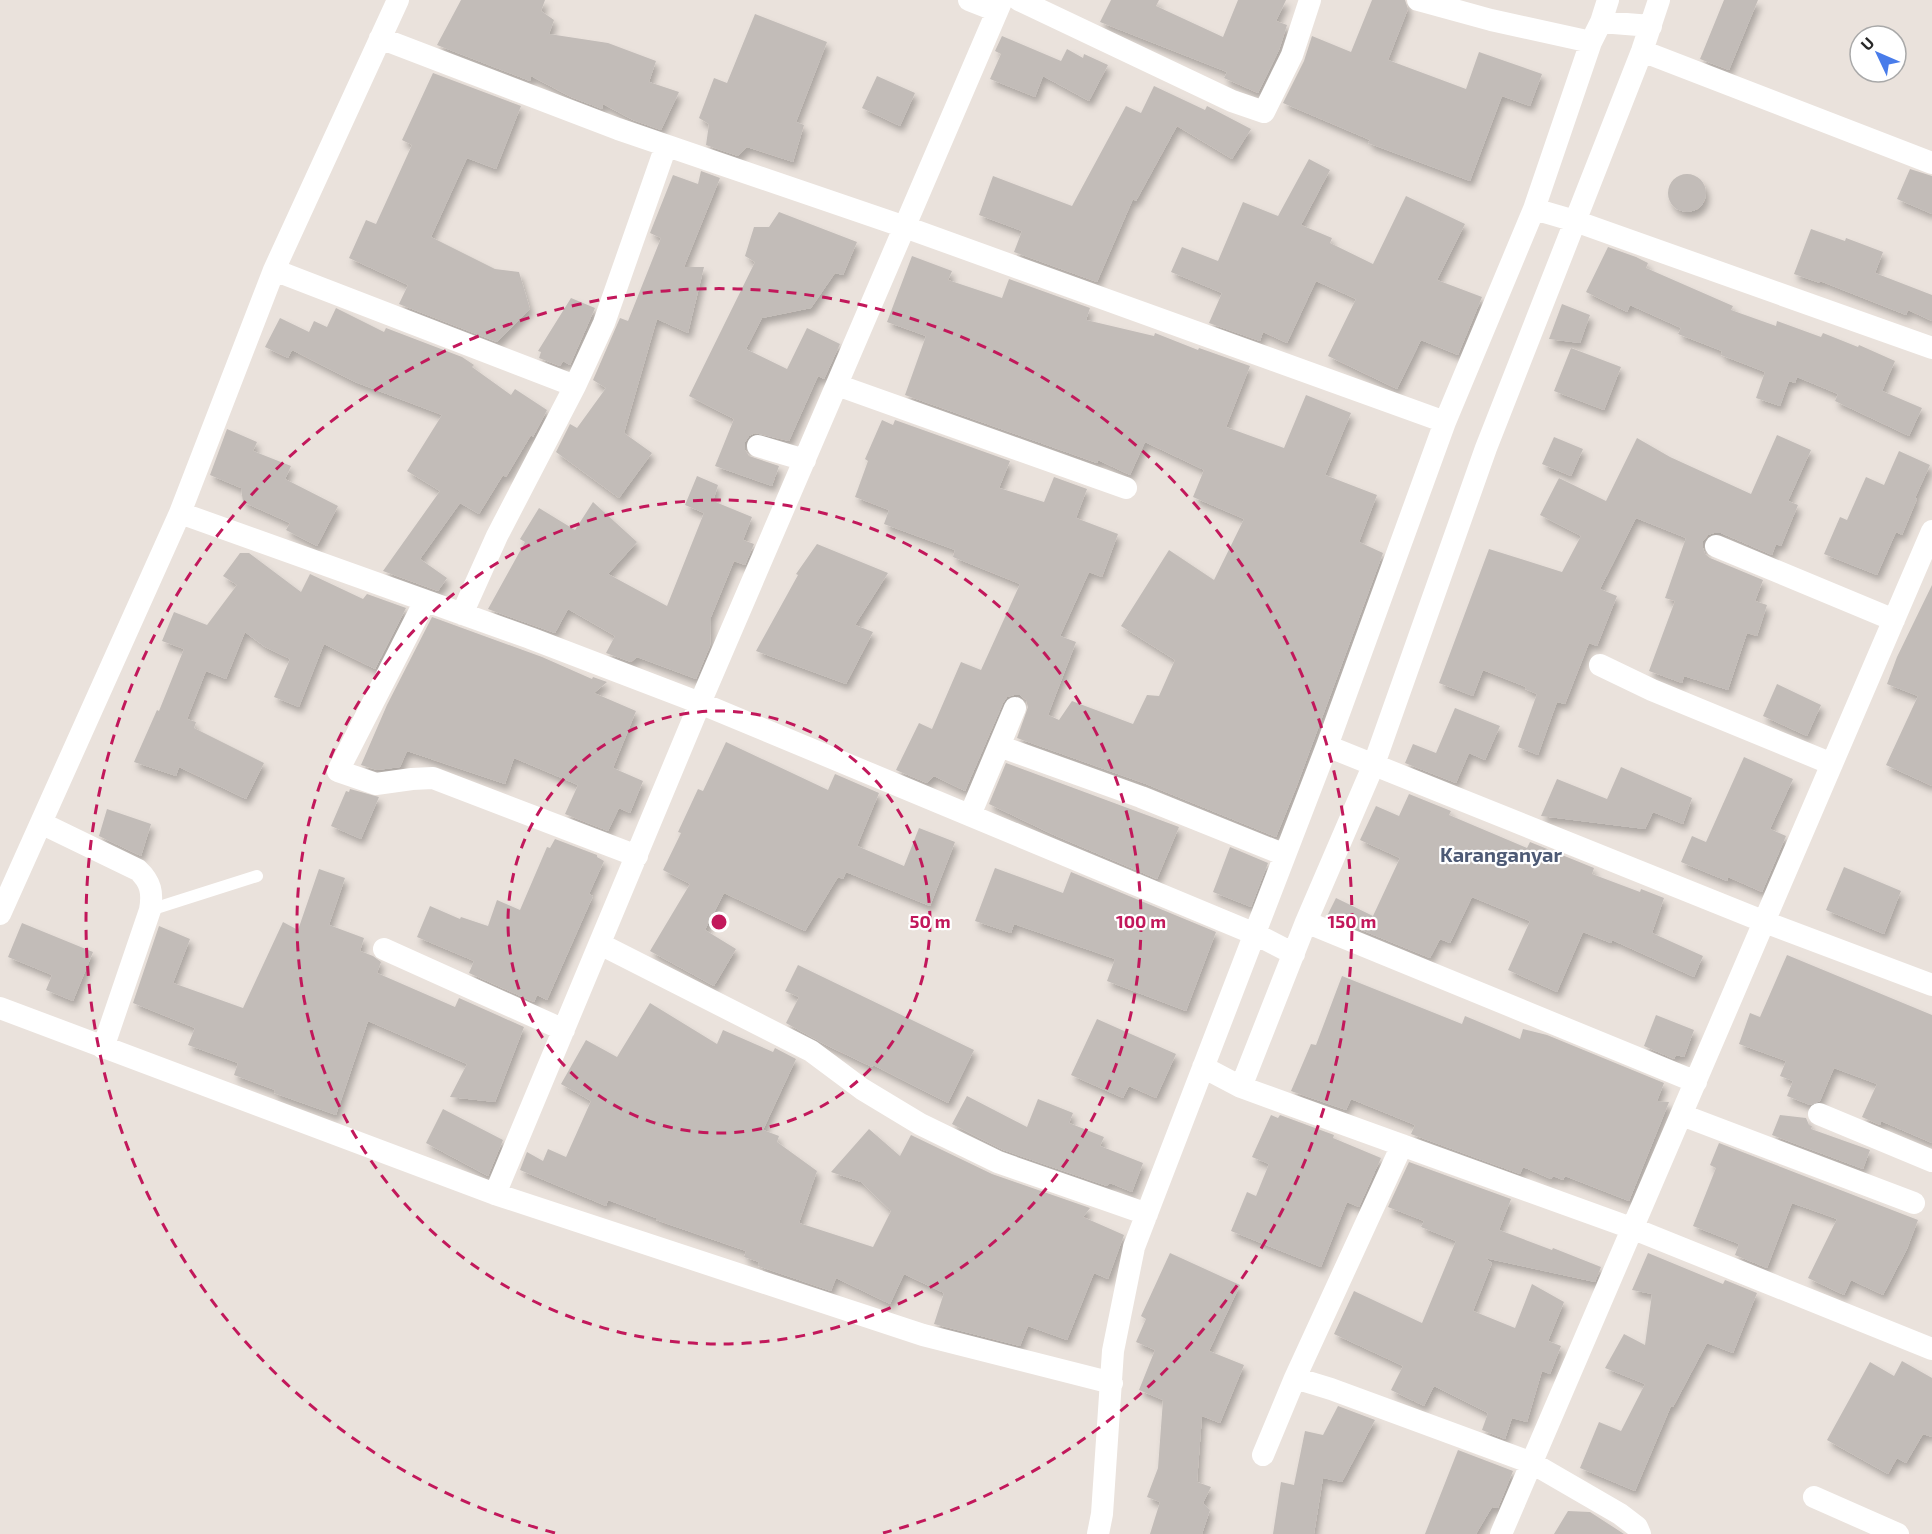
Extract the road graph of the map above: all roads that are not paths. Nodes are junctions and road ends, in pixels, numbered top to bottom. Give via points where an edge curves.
1 (398, 0) edge
2 (969, 0) edge
3 (1019, 0) edge
4 (1311, 0) edge
5 (1418, 0) edge
6 (1608, 0) edge
7 (1659, 0) edge
8 (1000, 5) edge
9 (1608, 23) junction
10 (1645, 26) junction
11 (380, 38) junction
12 (1591, 42) junction
13 (1642, 51) junction
14 (666, 146) junction
15 (1932, 163) edge
16 (1554, 215) junction
17 (905, 227) junction
18 (274, 270) junction
19 (1932, 348) edge
20 (837, 385) junction
21 (575, 386) junction
22 (1445, 422) junction
23 (758, 446) dead end
24 (805, 460) junction
25 (1126, 488) dead end
26 (180, 513) junction
27 (1932, 531) edge
28 (1716, 546) dead end
29 (425, 601) junction
30 (462, 614) junction
31 (1894, 620) junction
32 (1600, 665) dead end
33 (700, 703) junction
34 (1015, 708) dead end
35 (999, 746) junction
36 (1333, 748) junction
37 (1368, 762) junction
38 (1832, 764) junction
39 (970, 815) junction
40 (41, 823) junction
41 (637, 855) junction
42 (1285, 855) junction
43 (257, 876) dead end
44 (150, 910) junction
45 (0, 914) edge
46 (1306, 922) junction
47 (1765, 922) junction
48 (1255, 934) junction
49 (600, 944) junction
50 (384, 949) dead end
51 (1294, 954) junction
52 (1932, 985) edge
53 (0, 1008) edge
54 (564, 1030) junction
55 (103, 1048) junction
56 (1208, 1070) junction
57 (1696, 1082) junction
58 (1237, 1085) junction
59 (1819, 1114) dead end
60 (1682, 1115) junction
61 (1402, 1145) junction
62 (1932, 1161) edge
63 (495, 1194) junction
64 (1914, 1203) dead end
65 (1147, 1214) junction
66 (1634, 1229) junction
67 (1932, 1349) edge
68 (1295, 1378) junction
69 (1112, 1383) junction
70 (1263, 1455) dead end
71 (1532, 1463) junction
72 (1814, 1497) dead end
73 (1098, 1534) edge
74 (1502, 1534) edge
75 (1640, 1534) edge
76 (1898, 1534) edge

1 - 11 street
2 - 8 street
3 - 4 street via 1232,101 1264,112 1292,55
5 - 12 street
6 - 9 street
7 - 10 street
8 - 17 street
9 - 10 street
9 - 12 street
10 - 13 street
11 - 14 street
11 - 18 street
12 - 16 street
13 - 15 street
13 - 16 street
14 - 17 street
14 - 21 street via 604,323
16 - 19 street
16 - 22 street
16 - 37 street via 1486,448
17 - 20 street
17 - 22 street
18 - 21 street
18 - 26 street
20 - 24 street
20 - 25 street
21 - 30 street via 497,536
22 - 36 street
23 - 24 street
24 - 33 street
26 - 29 street
26 - 40 street
27 - 31 street
28 - 31 street
29 - 30 street
29 - 41 street via 338,771 376,784 433,778
30 - 33 street
31 - 38 street
32 - 38 street
33 - 39 street
33 - 41 street
34 - 35 street
35 - 39 street
35 - 42 street via 1141,796
36 - 37 street
36 - 42 street
37 - 46 street
37 - 47 street
38 - 47 street
39 - 48 street
40 - 44 street via 138,870 148,880 153,897
40 - 45 street
41 - 49 street
42 - 48 street
43 - 44 lane
44 - 55 street
46 - 51 street
46 - 57 street
47 - 52 street
47 - 57 street
48 - 51 street
48 - 56 street
49 - 54 street
49 - 65 street via 812,1051 862,1089 920,1124 998,1162
50 - 54 street
51 - 58 street
53 - 55 street
54 - 63 street
55 - 63 street
56 - 58 street
56 - 65 street
57 - 60 street
58 - 61 street
59 - 62 street
60 - 64 street
60 - 66 street
61 - 66 street
61 - 68 street
63 - 69 street via 923,1335
65 - 69 street via 1134,1247 1113,1351
66 - 67 street
66 - 71 street
68 - 70 street
68 - 71 street
69 - 73 street
71 - 74 street
71 - 75 street via 1620,1514
72 - 76 street

